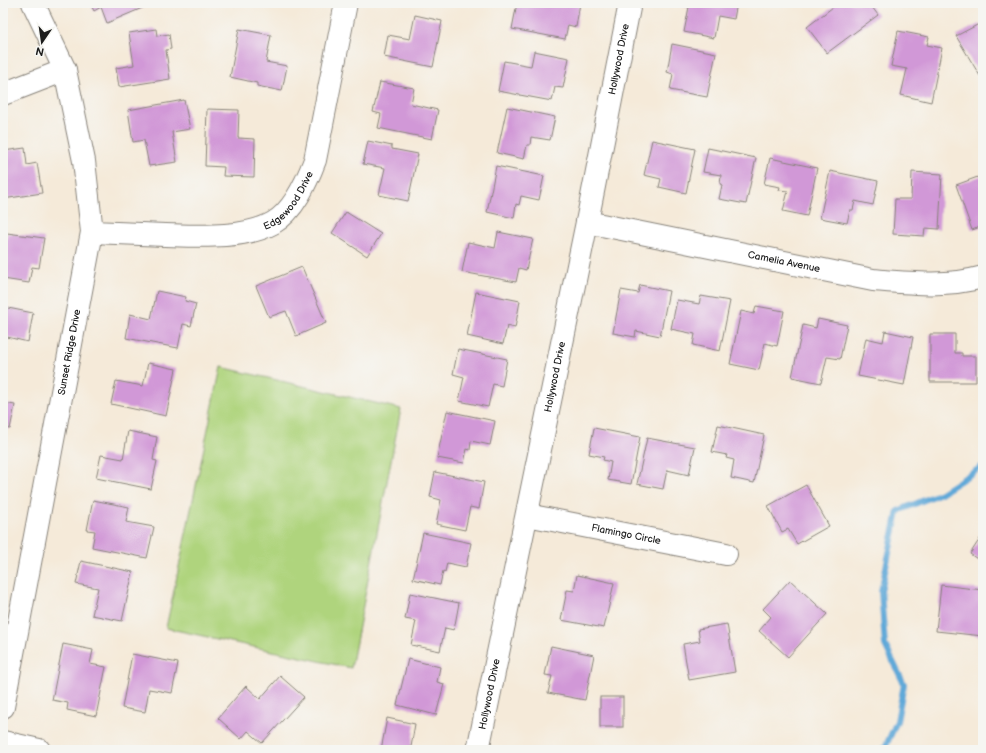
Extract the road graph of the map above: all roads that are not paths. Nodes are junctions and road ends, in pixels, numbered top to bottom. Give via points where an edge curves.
1 (33, 3) edge
2 (346, 3) edge
3 (630, 3) edge
4 (65, 70) junction
5 (3, 94) edge
6 (587, 222) junction
7 (92, 232) junction
8 (983, 277) edge
9 (527, 515) junction
10 (726, 554) dead end
11 (3, 707) edge
12 (3, 742) edge
13 (39, 750) edge
14 (478, 750) edge

1 - 4 street, Sunset Ridge Drive
2 - 7 street, Edgewood Drive via 315,160 306,184 282,216 273,223 233,234 206,236
3 - 6 street, Hollywood Drive
4 - 5 street
4 - 7 street, Sunset Ridge Drive via 84,161
6 - 8 street, Camelia Avenue via 873,280 914,284 946,283
6 - 9 street, Hollywood Drive
7 - 11 street, Sunset Ridge Drive
9 - 10 street, Flamingo Circle
9 - 14 street, Hollywood Drive
12 - 13 street

